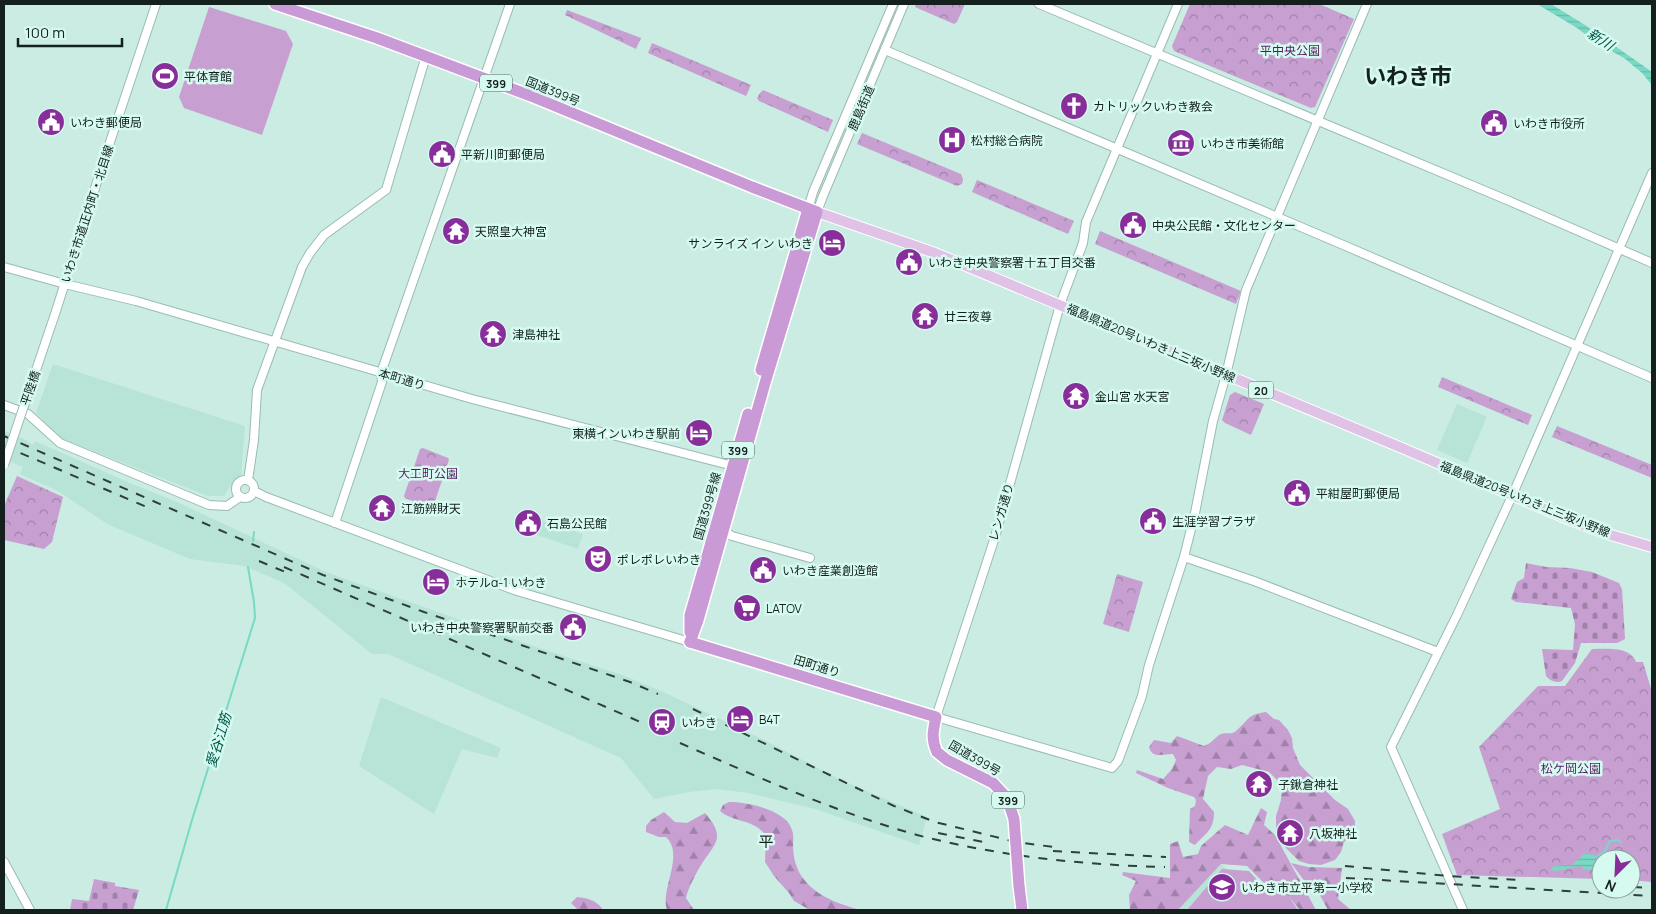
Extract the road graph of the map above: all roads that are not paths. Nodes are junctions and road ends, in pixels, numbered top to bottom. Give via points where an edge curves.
1 (156, 4) edge
2 (275, 4) edge
3 (510, 4) edge
4 (893, 4) edge
5 (904, 4) edge
6 (1039, 4) edge
7 (1178, 4) edge
8 (1368, 4) edge
9 (885, 50) junction
10 (1158, 53) junction
11 (426, 56) junction
12 (484, 78) junction
13 (1318, 121) junction
14 (1118, 149) junction
15 (1652, 173) edge
16 (813, 210) junction
17 (1276, 218) junction
18 (1619, 249) junction
19 (1652, 263) edge
20 (4, 267) edge
21 (65, 284) junction
22 (1060, 305) junction
23 (56, 311) joint
24 (274, 341) junction
25 (1577, 345) junction
26 (381, 373) junction
27 (1226, 375) junction
28 (1652, 378) edge
29 (4, 406) edge
30 (4, 465) edge
31 (737, 467) junction
32 (248, 480) junction
33 (254, 491) junction
34 (1512, 496) junction
35 (240, 497) junction
36 (335, 523) junction
37 (724, 531) junction
38 (1652, 547) edge
39 (1184, 557) junction
40 (810, 558) dead end
41 (690, 642) junction
42 (1438, 652) junction
43 (936, 717) junction
44 (4, 862) edge
45 (30, 910) edge
46 (1022, 910) edge
47 (1463, 910) edge

1 - 21 street, いわき市道正内町・北目線
2 - 11 highway, 国道399号 / 399
3 - 12 street
4 - 16 street, 鹿島街道 via 813,192
5 - 9 street, 鹿島街道
6 - 10 street
7 - 10 street, レンガ通り
8 - 13 street
9 - 14 street
9 - 16 street, 鹿島街道 via 823,196
10 - 13 street
10 - 14 street, レンガ通り
11 - 12 highway, 国道399号 / 399
11 - 24 street via 386,190 324,235 310,253
12 - 16 highway, 国道399号 / 399
12 - 26 street
13 - 17 street
13 - 18 street
14 - 17 street
14 - 22 street, レンガ通り via 1086,222 1083,243
15 - 18 street
16 - 22 main road, 福島県道20号いわき上三坂小野線 / 20 via 935,253
16 - 31 highway, 国道399号線 / 399 via 765,383
17 - 25 street
17 - 27 street via 1246,290
18 - 19 street
18 - 25 street
20 - 21 street, 本町通り
21 - 23 street, いわき市道正内町・北目線
21 - 24 street, 本町通り
22 - 27 main road, 福島県道20号いわき上三坂小野線 / 20
22 - 43 street, レンガ通り via 995,536
23 - 30 street, 平陸橋, bridge
24 - 26 street, 本町通り
24 - 32 street via 257,390
25 - 28 street
25 - 34 street
26 - 31 street, 本町通り
26 - 36 street via 382,382
27 - 34 main road, 福島県道20号いわき上三坂小野線 / 20
27 - 39 street
29 - 35 street via 28,414 60,443 209,505 226,506
31 - 37 highway, 国道399号線 / 399
31 - 41 highway, 国道399号線 / 399 via 690,615
32 - 33 street
32 - 35 street via 242,480 236,486
33 - 35 street via 249,497
33 - 36 street
34 - 38 main road, 福島県道20号いわき上三坂小野線 / 20 via 1604,533
34 - 42 street
36 - 41 street via 517,591
37 - 40 street
37 - 41 highway, 国道399号線 / 399
39 - 42 street
39 - 43 street via 1142,696 1118,761 1112,768
41 - 43 highway, 田町通り
42 - 47 street via 1391,747
43 - 46 highway, 国道399号 / 399, bridge via 932,738 937,752 993,783 1007,798 1014,819
44 - 45 street

